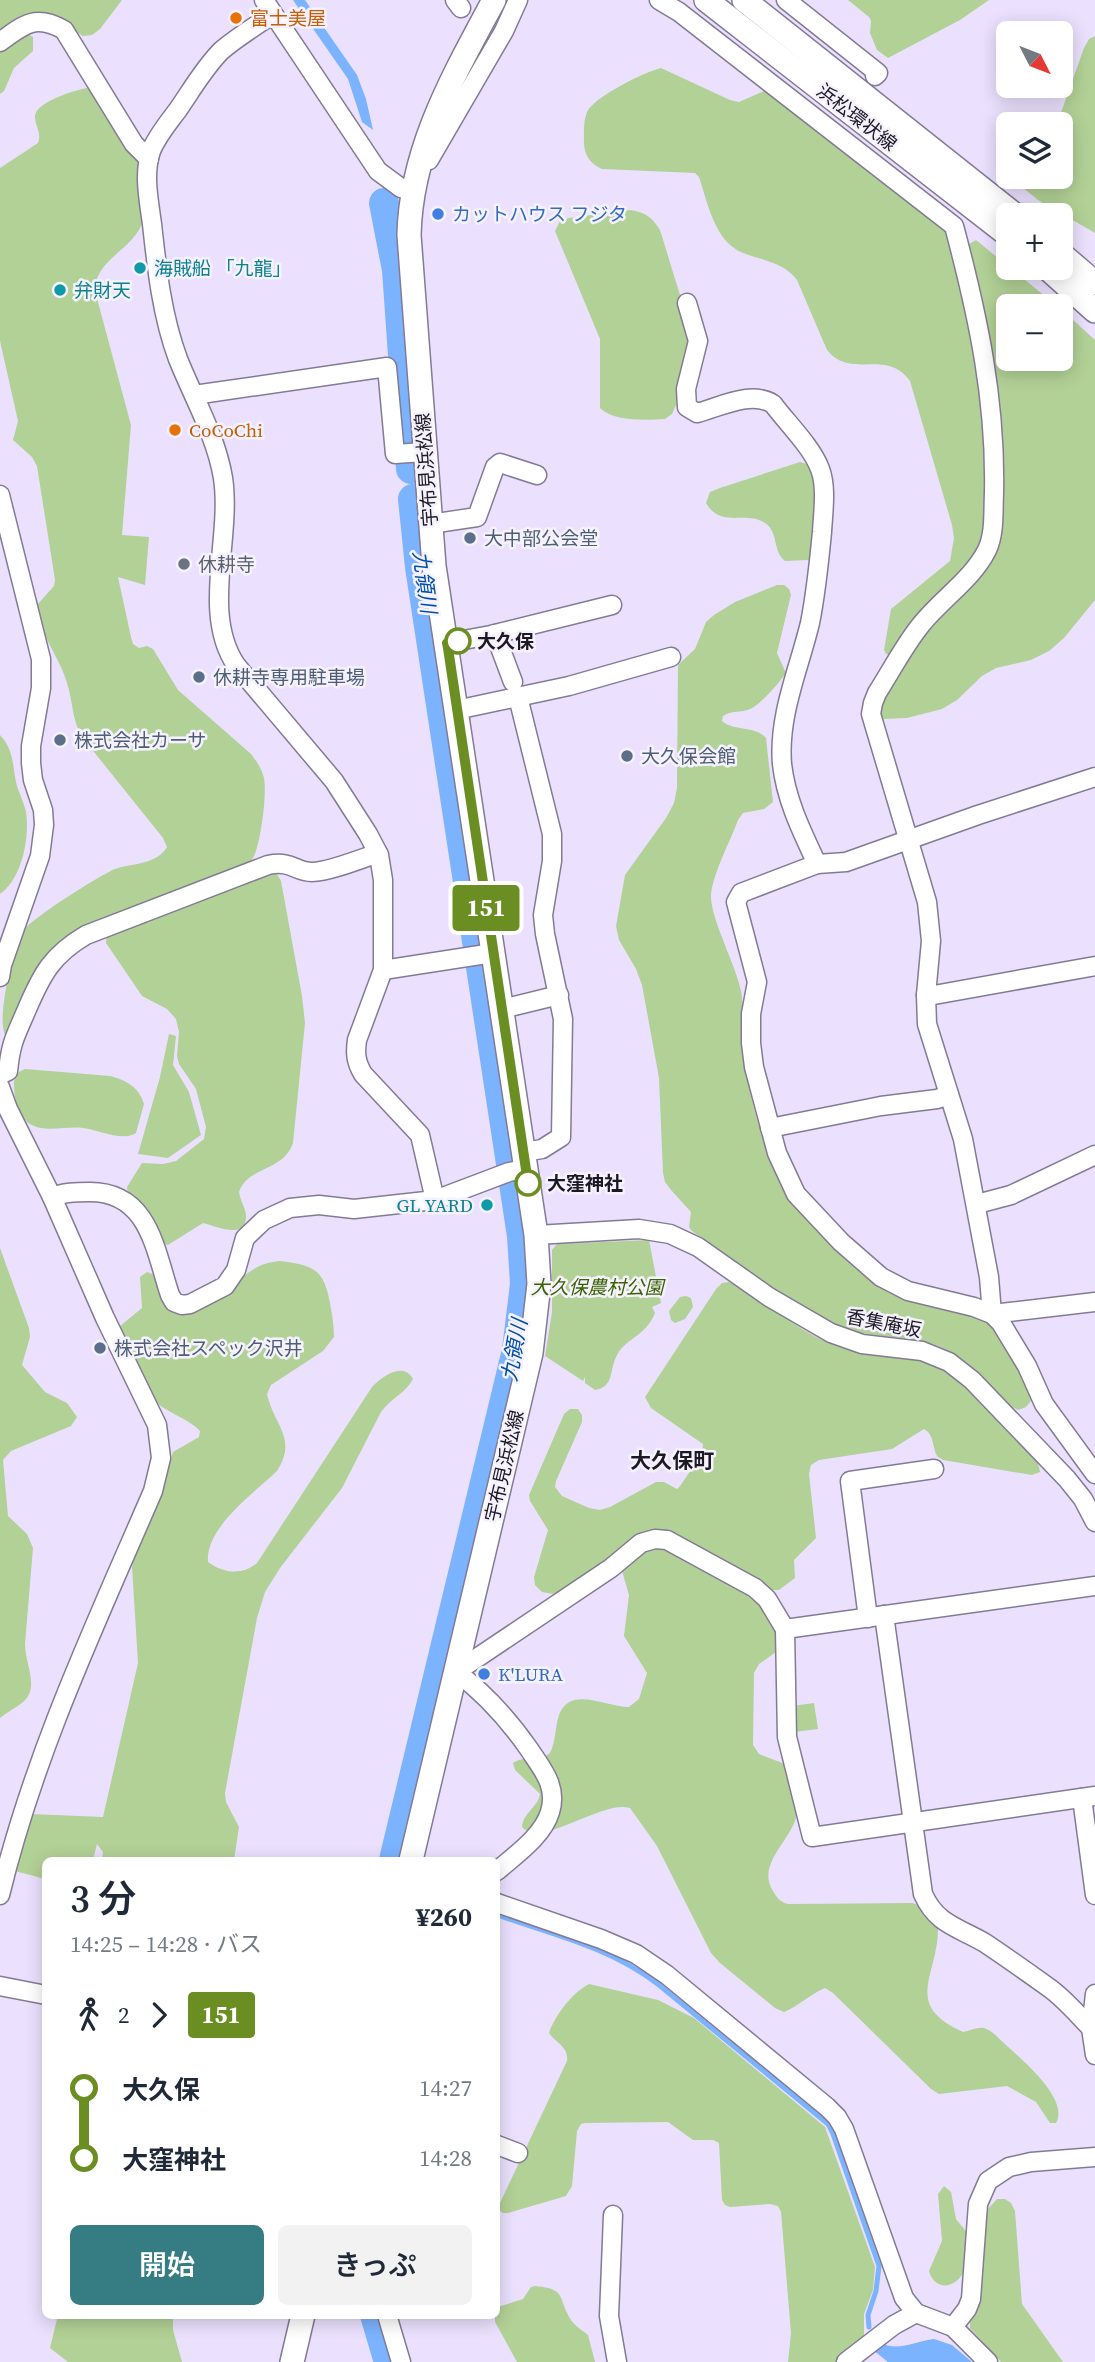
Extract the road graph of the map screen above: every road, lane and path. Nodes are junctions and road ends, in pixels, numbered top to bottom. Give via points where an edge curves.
1 (494, 0) edge
2 (518, 0) edge
3 (659, 0) edge
4 (706, 0) edge
5 (744, 0) edge
6 (781, 0) edge
7 (786, 0) edge
8 (268, 7) edge
9 (766, 18) junction
10 (751, 36) junction
11 (0, 41) edge
12 (733, 56) junction
13 (875, 76) dead end
14 (149, 159) junction
15 (421, 159) junction
16 (413, 191) junction
17 (1000, 203) edge
18 (996, 226) edge
19 (1073, 264) edge
20 (1060, 280) edge
21 (1095, 283) edge
22 (687, 303) dead end
23 (1095, 311) edge
24 (194, 395) junction
25 (414, 453) junction
26 (537, 475) dead end
27 (0, 495) edge
28 (430, 524) junction
29 (612, 605) dead end
30 (495, 634) junction
31 (447, 643) junction
32 (671, 657) dead end
33 (515, 690) junction
34 (456, 709) junction
35 (1095, 777) edge
36 (909, 841) junction
37 (378, 853) junction
38 (817, 864) junction
39 (484, 954) junction
40 (2, 955) edge
41 (1095, 966) edge
42 (383, 970) junction
43 (0, 977) edge
44 (559, 995) junction
45 (926, 995) junction
46 (502, 1009) junction
47 (0, 1075) edge
48 (0, 1087) edge
49 (949, 1095) junction
50 (770, 1128) junction
51 (1095, 1155) edge
52 (519, 1166) junction
53 (52, 1197) junction
54 (435, 1199) junction
55 (976, 1204) junction
56 (536, 1235) junction
57 (1095, 1303) edge
58 (992, 1314) junction
59 (934, 1469) dead end
60 (1095, 1474) edge
61 (1095, 1522) edge
62 (1095, 1586) edge
63 (876, 1616) junction
64 (785, 1629) junction
65 (456, 1672) junction
66 (1088, 1797) edge
67 (913, 1822) junction
68 (412, 1857) edge
69 (500, 1868) edge
70 (0, 1895) edge
71 (1095, 1895) edge
72 (500, 1904) edge
73 (0, 1986) edge
74 (42, 1994) edge
75 (1095, 1994) edge
76 (1091, 2028) junction
77 (1095, 2055) edge
78 (500, 2146) edge
79 (519, 2153) dead end
80 (1095, 2157) edge
81 (614, 2215) dead end
82 (916, 2313) junction
83 (302, 2319) edge
84 (388, 2319) edge
85 (953, 2328) junction
86 (292, 2362) edge
87 (401, 2362) edge
88 (617, 2362) edge
89 (846, 2362) edge
90 (988, 2362) edge

1 - 15 main road, 宇布見浜松線 via 439,105
2 - 15 street via 505,31 429,160
3 - 12 street
4 - 10 main road, 浜松環状線
5 - 9 main road, 浜松環状線
6 - 9 street
7 - 13 street via 878,73
8 - 14 street via 210,63 161,133
8 - 16 street via 378,170 401,188
9 - 17 main road, 浜松環状線
10 - 12 street
10 - 18 main road, 浜松環状線
11 - 14 street via 25,24 39,21 64,30 134,144
12 - 36 street via 834,128 954,226 967,274 993,420 993,527 979,563 920,625 873,703 871,714
14 - 24 street via 148,188 161,296
15 - 16 main road, 宇布見浜松線
16 - 25 main road, 宇布見浜松線 via 409,235
19 - 21 main road
20 - 23 main road
22 - 38 street via 698,341 686,389 687,407 697,413 765,399 812,455 823,477 815,594 782,738 787,791
24 - 25 street via 387,367 395,454
24 - 37 street via 214,442 223,482 219,622 225,645 236,665 334,781
25 - 28 main road, 宇布見浜松線
26 - 28 street via 500,463 477,517
27 - 40 street via 41,659 31,763 44,825 40,856
28 - 31 main road, 宇布見浜松線
29 - 30 street
30 - 31 street
30 - 33 street
31 - 34 main road, 宇布見浜松線
32 - 33 street via 569,686
33 - 34 street
33 - 44 street via 552,834 543,915
34 - 39 main road, 宇布見浜松線
35 - 36 street
36 - 38 street via 846,862
36 - 45 street via 927,902 931,941
37 - 42 street via 383,880
37 - 47 street via 310,873 289,864 268,865 86,934 44,972 14,1036 8,1071
38 - 50 street via 741,893 736,902 757,982 751,1043
39 - 42 street
39 - 46 main road, 宇布見浜松線
40 - 43 street
41 - 45 street
42 - 54 street via 357,1040 357,1064 420,1135
44 - 46 street
44 - 52 street via 564,1019 561,1137
45 - 49 street via 927,1024
46 - 52 main road, 宇布見浜松線
48 - 53 street
49 - 50 street
49 - 55 street
50 - 58 street via 796,1194 881,1277 908,1291
51 - 55 street via 1011,1195
52 - 54 street
52 - 56 main road, 宇布見浜松線
53 - 54 street via 102,1193 135,1208 148,1229 170,1295 182,1305 225,1286 236,1270 244,1238 276,1213 304,1205 354,1209
53 - 70 street via 157,1425 161,1458 153,1491 55,1720
55 - 58 street
56 - 61 street, 香集庵坂 via 639,1229 670,1234 698,1247 831,1333 862,1344 922,1351 949,1362 1067,1479
56 - 65 main road, 宇布見浜松線 via 535,1334
57 - 58 street
58 - 60 street via 1027,1366 1044,1404
59 - 63 street via 850,1480
62 - 63 street
63 - 64 street
63 - 67 street
64 - 65 street via 755,1588 667,1540 654,1539 641,1543
64 - 67 street via 787,1737 813,1837
65 - 68 main road, 宇布見浜松線
65 - 69 street via 507,1718 552,1787 553,1800 544,1825
66 - 67 street
66 - 71 street
67 - 76 street via 923,1894 938,1918 985,1943 1050,1988
72 - 82 street via 636,1954 838,2117 897,2281
73 - 74 street
75 - 76 street
76 - 77 street
78 - 79 street
80 - 85 street via 1009,2166 988,2181 978,2204 971,2299
81 - 88 street via 609,2316
82 - 85 street
82 - 89 street
83 - 86 main road
84 - 87 street
85 - 90 street

